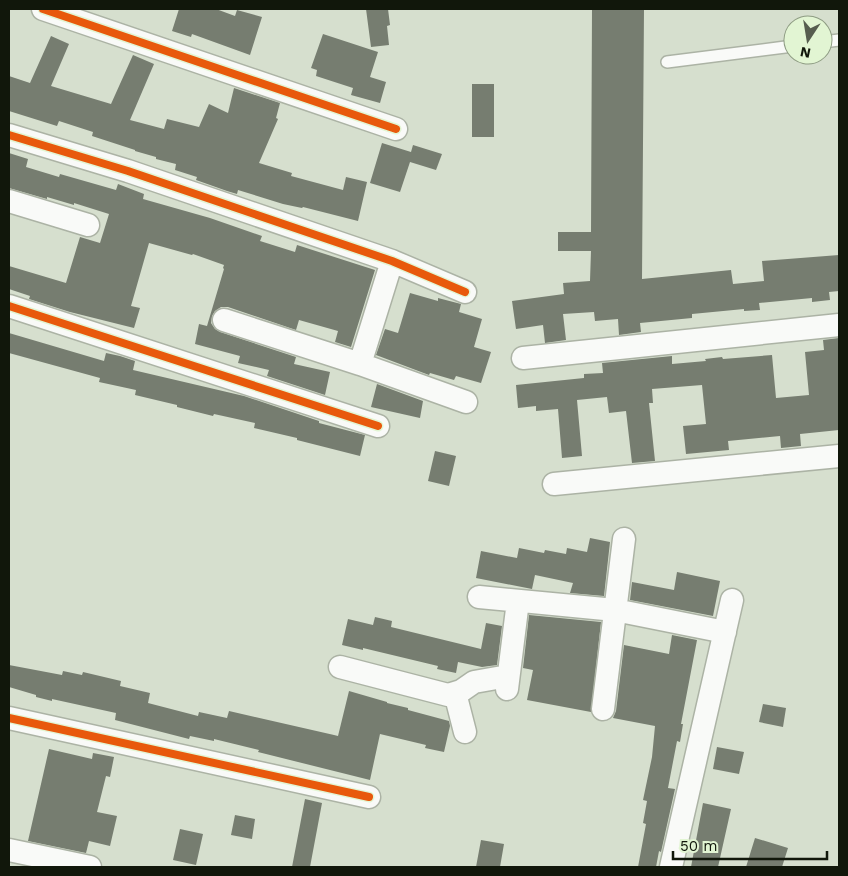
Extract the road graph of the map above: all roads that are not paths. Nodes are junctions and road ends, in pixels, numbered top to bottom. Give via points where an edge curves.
1 (42, 9) edge
2 (783, 47) edge
3 (667, 62) dead end
4 (396, 129) dead end
5 (9, 135) edge
6 (9, 201) edge
7 (88, 225) dead end
8 (392, 261) junction
9 (465, 292) dead end
10 (9, 306) edge
11 (224, 320) dead end
12 (839, 326) edge
13 (523, 358) dead end
14 (360, 364) junction
15 (466, 402) dead end
16 (378, 426) dead end
17 (839, 456) edge
18 (554, 484) dead end
19 (624, 539) dead end
20 (479, 597) dead end
21 (732, 600) dead end
22 (518, 601) junction
23 (615, 610) junction
24 (725, 632) junction
25 (340, 667) dead end
26 (455, 693) junction
27 (602, 710) dead end
28 (9, 718) edge
29 (466, 732) dead end
30 (369, 797) dead end
31 (9, 850) edge
32 (90, 867) edge
33 (671, 867) edge

1 - 4 street
2 - 3 lane
5 - 8 street via 128,171
6 - 7 street
8 - 9 street
8 - 14 street
10 - 16 street
11 - 14 street
12 - 13 street
14 - 15 street
17 - 18 street
19 - 23 street
20 - 22 street
21 - 24 street
22 - 23 street
22 - 26 street via 507,684 474,682
23 - 24 street
23 - 27 street
24 - 33 street
25 - 26 street via 448,695
26 - 29 street
28 - 30 street
31 - 32 street

